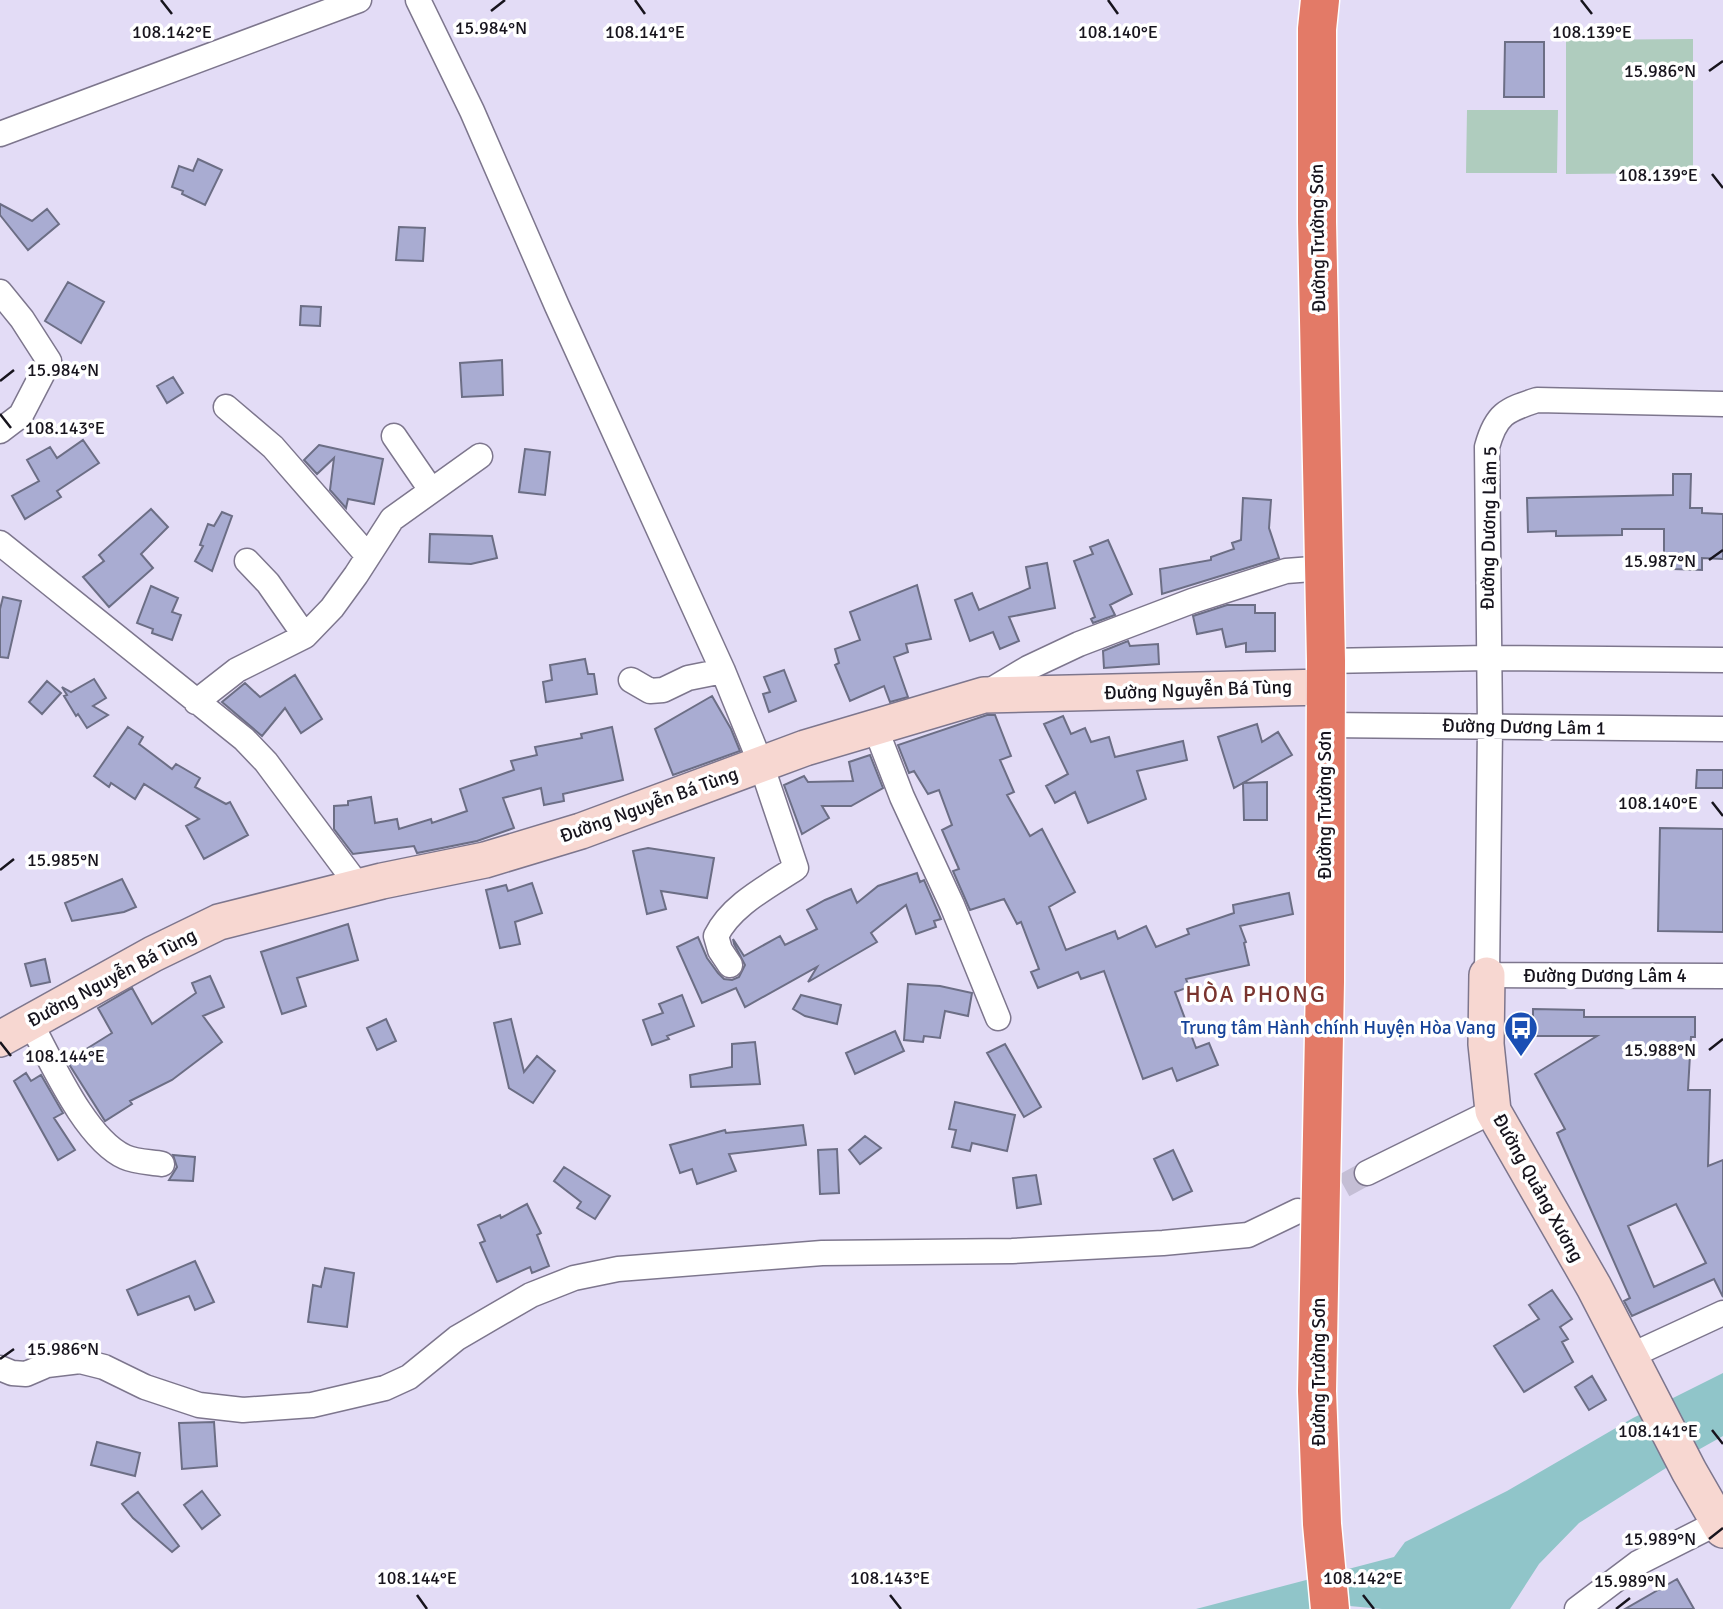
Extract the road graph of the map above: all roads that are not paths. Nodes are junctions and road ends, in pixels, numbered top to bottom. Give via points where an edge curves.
1 (359, 0) edge
2 (418, 0) edge
3 (1320, 4) edge
4 (0, 134) edge
5 (0, 292) edge
6 (1723, 404) edge
7 (226, 407) dead end
8 (0, 431) edge
9 (394, 436) dead end
10 (480, 456) dead end
11 (431, 490) junction
12 (0, 543) edge
13 (368, 556) junction
14 (247, 561) dead end
15 (1325, 568) junction
16 (305, 636) junction
17 (1488, 659) junction
18 (1723, 660) edge
19 (723, 671) junction
20 (1326, 674) junction
21 (631, 680) dead end
22 (984, 695) junction
23 (196, 702) junction
24 (1326, 725) junction
25 (874, 727) junction
26 (1490, 727) junction
27 (1723, 729) edge
28 (761, 764) junction
29 (359, 887) junction
30 (730, 965) dead end
31 (1487, 975) junction
32 (1723, 976) edge
33 (998, 1018) dead end
34 (30, 1022) junction
35 (0, 1039) edge
36 (1493, 1111) junction
37 (162, 1164) dead end
38 (1367, 1173) tunnel mouth
39 (1298, 1211) tunnel mouth
40 (1723, 1313) edge
41 (0, 1368) edge
42 (1637, 1371) junction
43 (1722, 1524) edge
44 (1330, 1609) edge
45 (1577, 1609) edge

1 - 4 street
2 - 19 street
3 - 15 highway, Đường Trường Sơn via 1317,208
5 - 8 street via 49,361 21,415
6 - 17 street, Đường Dương Lâm 5 via 1537,400 1511,408 1492,426 1487,447
7 - 13 street via 273,447
9 - 11 street
10 - 11 street
11 - 13 street via 392,519
12 - 23 street
13 - 16 street via 332,608
14 - 16 street
15 - 20 highway, Đường Trường Sơn
15 - 22 street via 1286,571 1192,601 1079,644
16 - 23 street via 237,670
17 - 18 street
17 - 20 street
17 - 26 street, Đường Dương Lâm 5
19 - 21 street via 688,678 663,690 650,691
19 - 28 street
20 - 22 main road, Đường Nguyễn Bá Tùng
20 - 24 highway, Đường Trường Sơn
22 - 25 main road, Đường Nguyễn Bá Tùng
23 - 29 street via 266,762
24 - 26 street, Đường Dương Lâm 1
24 - 44 highway, Đường Trường Sơn via 1317,1391
25 - 28 main road, Đường Nguyễn Bá Tùng
25 - 33 street
26 - 27 street, Đường Dương Lâm 1
26 - 31 street, Đường Dương Lâm 5
28 - 29 main road, Đường Nguyễn Bá Tùng via 581,831 485,860
28 - 30 street via 796,868 746,902 719,930 718,943
29 - 34 main road, Đường Nguyễn Bá Tùng via 219,922
31 - 32 street, Đường Dương Lâm 4
31 - 36 main road, Đường Quảng Xương via 1486,1044
34 - 35 main road, Đường Nguyễn Bá Tùng
34 - 37 street via 80,1113 100,1137 126,1157
36 - 38 street
36 - 42 main road, Đường Quảng Xương
39 - 41 street via 1248,1235 1163,1243 1012,1251 822,1253 585,1275 531,1295 457,1338 409,1377 386,1388 312,1405 243,1410 200,1405 80,1361 47,1365 26,1374
40 - 42 street
42 - 43 main road, Đường Quảng Xương
43 - 45 street via 1638,1563

